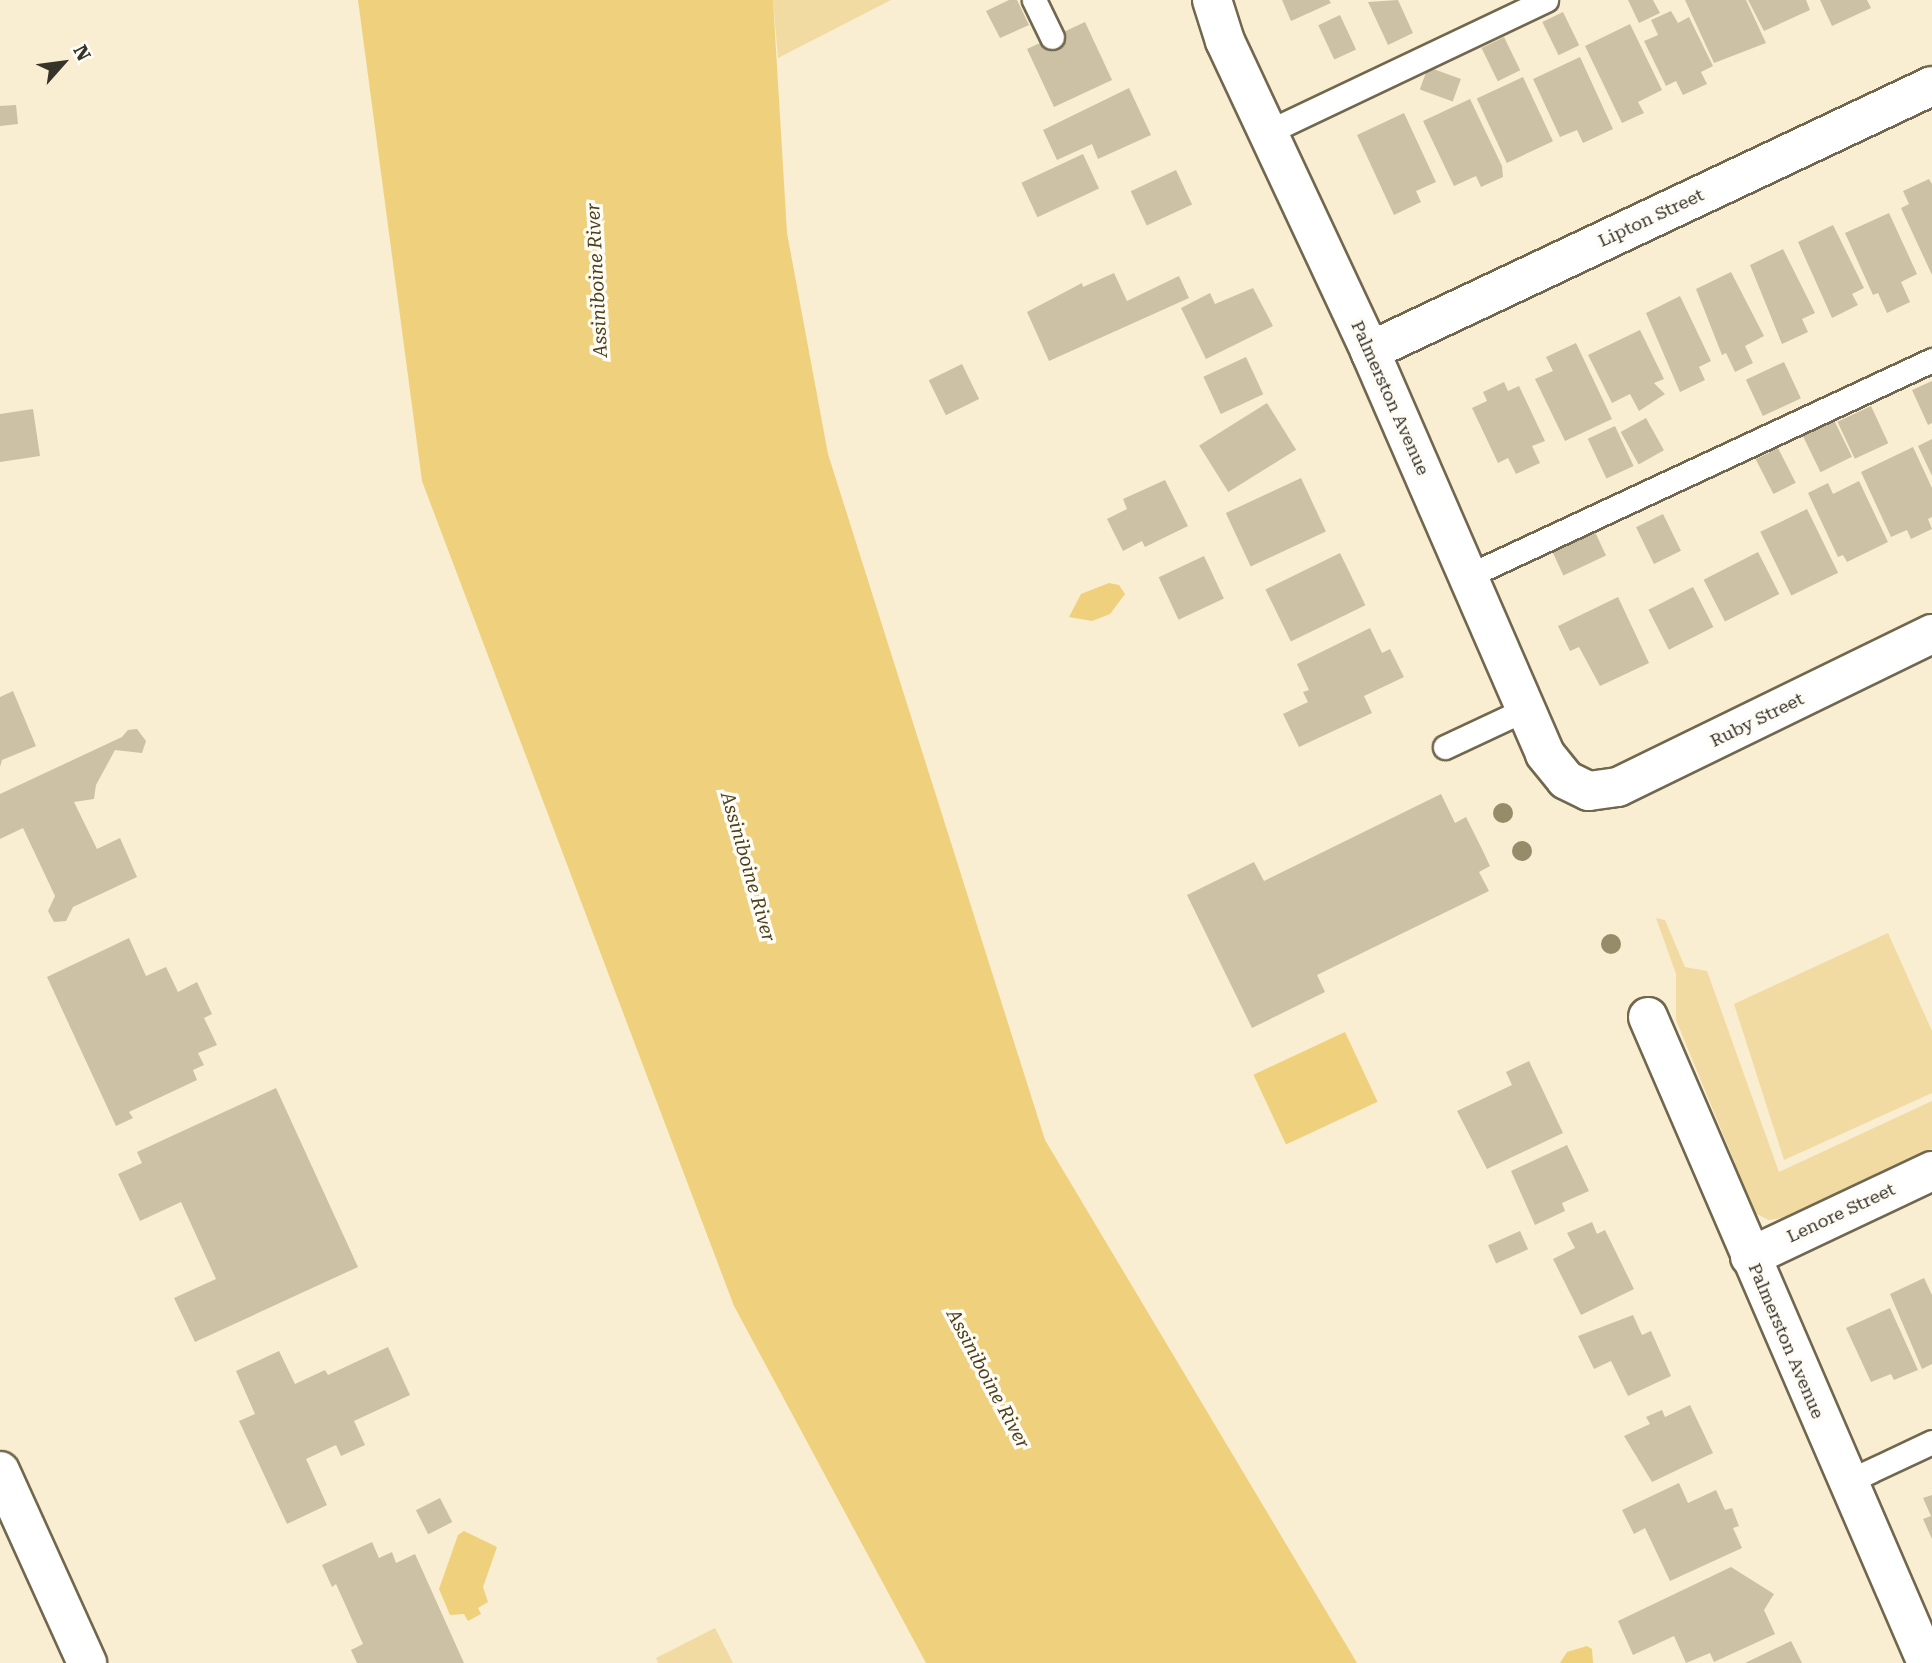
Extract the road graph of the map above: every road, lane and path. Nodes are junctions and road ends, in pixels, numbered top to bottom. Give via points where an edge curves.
1 (1034, 0) edge
2 (1212, 0) edge
3 (1546, 0) edge
4 (1052, 37) dead end
5 (1932, 86) edge
6 (1268, 132) junction
7 (1370, 351) junction
8 (1932, 360) edge
9 (1468, 576) junction
10 (1932, 634) edge
11 (1526, 709) junction
12 (1445, 747) dead end
13 (1578, 787) joint
14 (1648, 1017) dead end
15 (1932, 1171) edge
16 (1750, 1257) junction
17 (1932, 1442) edge
18 (0, 1471) edge
19 (1847, 1482) junction
20 (87, 1663) edge
21 (1927, 1663) edge

1 - 4 lane
2 - 6 street, Palmerston Avenue via 1225,41
3 - 6 lane
5 - 7 street, Lipton Street
6 - 7 street, Palmerston Avenue
7 - 9 street, Palmerston Avenue
8 - 9 lane
9 - 11 street, Palmerston Avenue
10 - 13 street, Ruby Street via 1618,787 1602,791
11 - 12 lane
11 - 13 street, Palmerston Avenue via 1545,754
14 - 16 street, Palmerston Avenue
15 - 16 street, Lenore Street
16 - 19 street, Palmerston Avenue
17 - 19 lane
18 - 20 street
19 - 21 street, Palmerston Avenue

